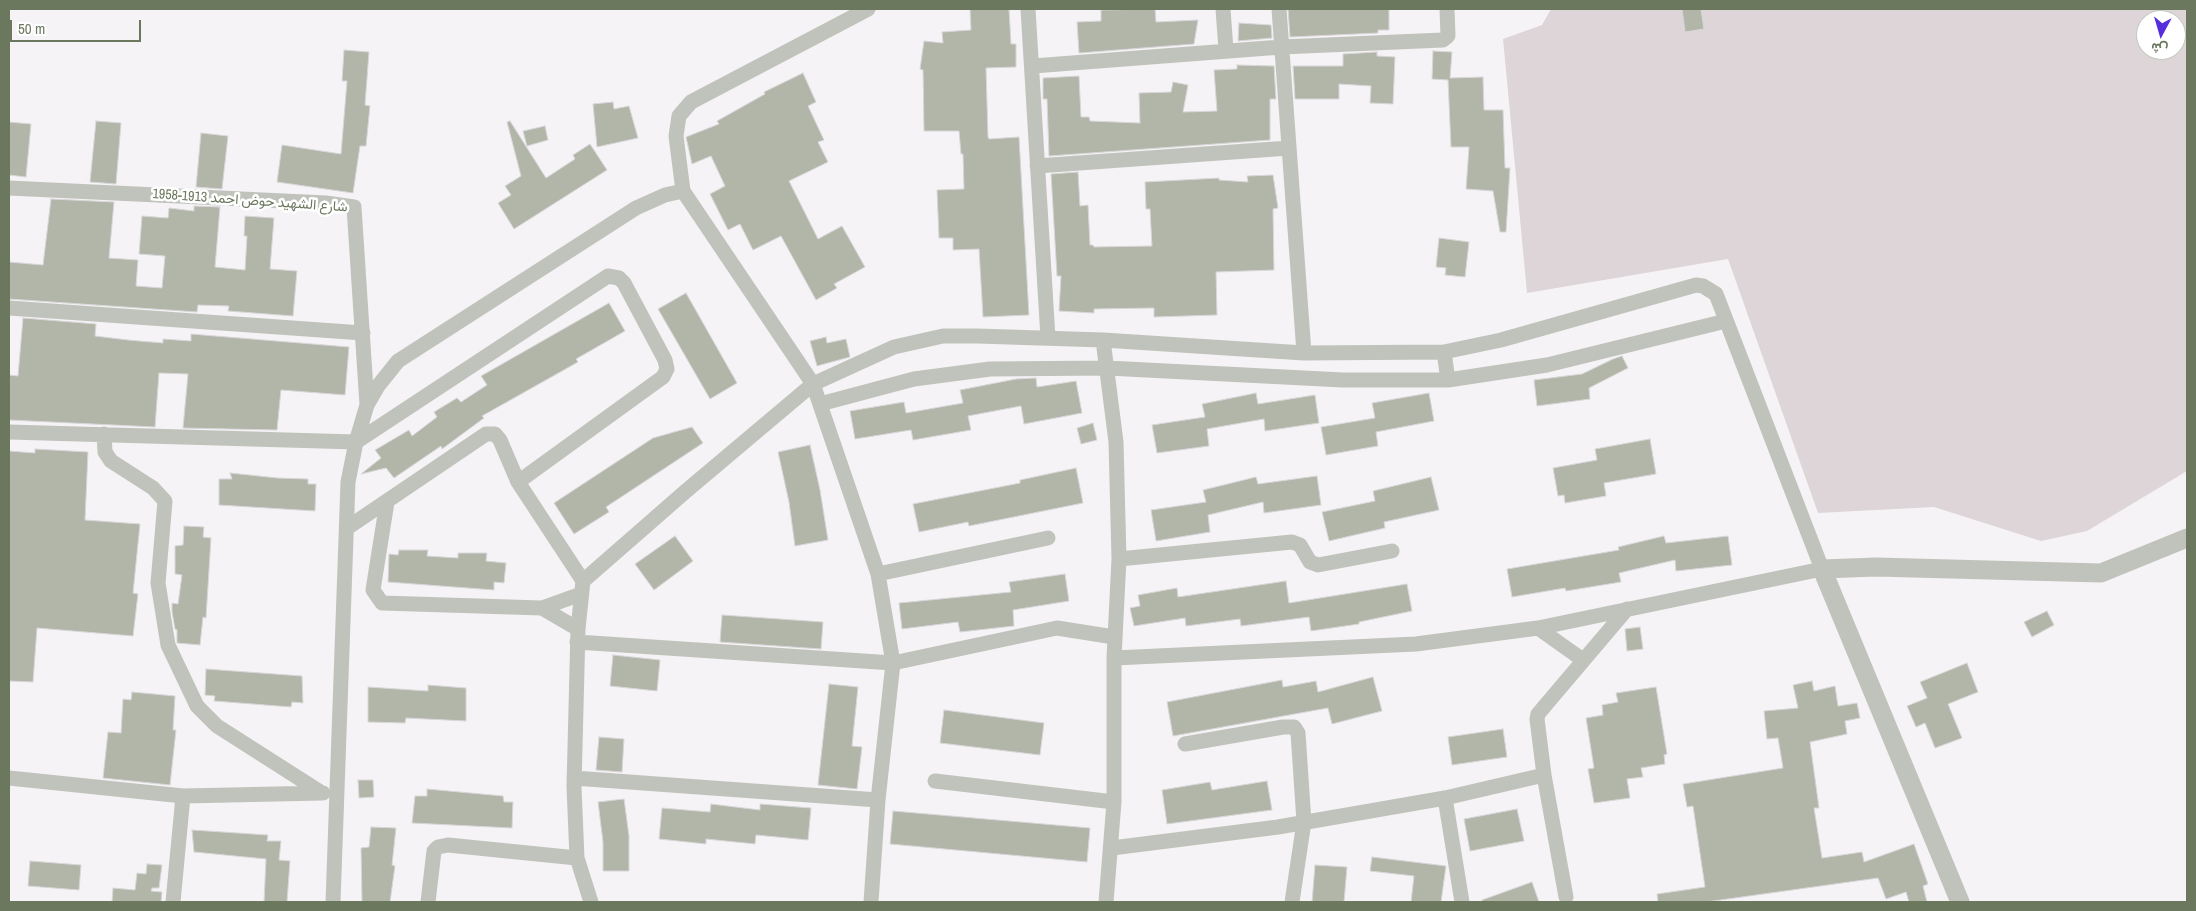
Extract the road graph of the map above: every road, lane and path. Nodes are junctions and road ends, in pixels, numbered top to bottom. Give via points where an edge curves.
1 (868, 9) edge
2 (1028, 9) edge
3 (1223, 9) edge
4 (1278, 9) edge
5 (1447, 9) edge
6 (1281, 47) junction
7 (1226, 50) junction
8 (1032, 66) junction
9 (1289, 148) junction
10 (1037, 166) junction
11 (9, 188) edge
12 (683, 191) junction
13 (9, 308) edge
14 (1726, 321) junction
15 (363, 333) junction
16 (1048, 338) junction
17 (1103, 340) junction
18 (1444, 352) junction
19 (1304, 353) junction
20 (1107, 368) junction
21 (1448, 380) junction
22 (813, 384) junction
23 (820, 404) junction
24 (367, 405) junction
25 (9, 432) edge
26 (104, 434) junction
27 (356, 442) junction
28 (518, 482) junction
29 (387, 502) junction
30 (346, 528) junction
31 (1048, 538) dead end
32 (2187, 538) edge
33 (1392, 551) dead end
34 (1119, 559) junction
35 (1822, 569) junction
36 (878, 574) junction
37 (582, 588) junction
38 (542, 608) junction
39 (1627, 609) junction
40 (1538, 628) junction
41 (578, 635) junction
42 (1114, 637) junction
43 (1114, 658) junction
44 (1583, 660) junction
45 (893, 663) junction
46 (1185, 744) dead end
47 (1544, 775) junction
48 (9, 778) edge
49 (574, 778) junction
50 (935, 781) dead end
51 (330, 793) junction
52 (183, 796) junction
53 (1445, 798) junction
54 (878, 800) junction
55 (1114, 802) junction
56 (1304, 822) junction
57 (1112, 848) junction
58 (577, 858) junction
59 (1566, 897) dead end
60 (173, 902) edge
61 (333, 902) edge
62 (428, 902) edge
63 (591, 902) edge
64 (870, 902) edge
65 (1106, 902) edge
66 (1292, 902) edge
67 (1462, 902) edge
68 (1960, 902) edge

1 - 12 street via 684,108 679,116 676,136
2 - 8 street
3 - 7 street
4 - 6 street
5 - 6 street via 1448,36 1443,40
6 - 7 street
6 - 9 street
7 - 8 street
8 - 10 street
9 - 10 street
9 - 19 street
10 - 16 street
11 - 15 street, شارع الشهيد حوض احمد 1913-1958 via 354,207
12 - 22 street
12 - 24 street via 636,208 398,361
13 - 15 street
14 - 18 street via 1716,294 1709,288 1696,285 1501,340
14 - 21 street via 1547,364
14 - 35 street
15 - 24 street, شارع الشهيد حوض احمد 1913-1958
16 - 17 street
16 - 22 street via 943,336 920,340 894,347
17 - 19 street
17 - 20 street
18 - 19 street
18 - 21 street
20 - 21 street via 1343,380
20 - 23 street via 990,369 933,376
20 - 34 street via 1116,442
22 - 23 street
22 - 37 street via 686,491
23 - 36 street
24 - 27 street
25 - 26 street
26 - 27 street
26 - 51 street via 105,452 111,461 153,488 166,501 158,584 168,645 197,706 217,726
27 - 28 street via 608,276 619,278 667,369 663,377
27 - 30 street via 348,482
28 - 29 street via 500,440 492,433
28 - 37 street
29 - 30 street
29 - 38 street via 374,590 382,603
30 - 51 street
31 - 36 street
32 - 35 street via 2101,573 1876,567
33 - 34 street via 1318,565 1310,562 1300,545 1292,542
34 - 42 street
35 - 39 street
35 - 68 street
36 - 45 street
37 - 38 street
37 - 41 street
38 - 41 street
39 - 40 street
39 - 44 street
40 - 43 street via 1416,644
40 - 44 street
41 - 45 street
41 - 49 street
42 - 43 street
42 - 45 street via 1056,628
43 - 55 street
44 - 47 street via 1537,719
45 - 54 street
46 - 56 street via 1283,726 1294,727 1298,733
47 - 53 street
47 - 59 street
48 - 52 street
49 - 54 street
49 - 58 street
50 - 55 street
51 - 52 street
51 - 61 street
52 - 60 street
53 - 56 street
53 - 67 street
54 - 64 street
55 - 57 street
56 - 57 street
56 - 66 street
57 - 65 street
58 - 62 street via 448,845 438,847 434,851
58 - 63 street

